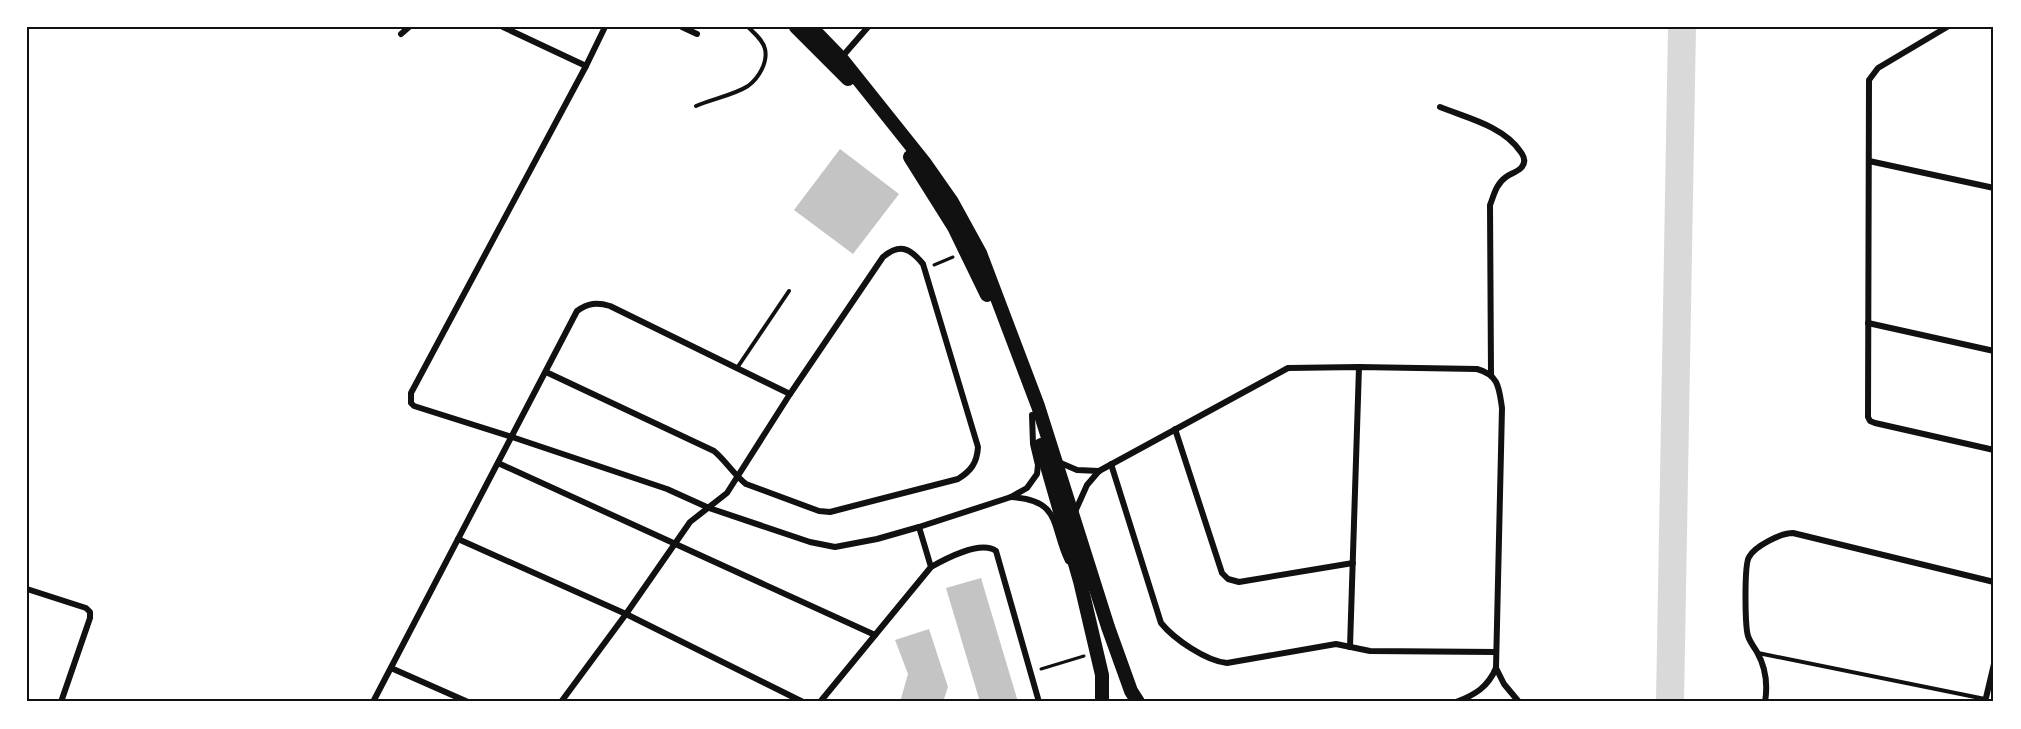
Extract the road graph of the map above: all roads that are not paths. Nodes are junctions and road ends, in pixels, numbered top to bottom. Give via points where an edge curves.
1 (409, 27) edge
2 (503, 27) edge
3 (605, 27) edge
4 (682, 27) edge
5 (748, 27) edge
6 (796, 27) edge
7 (811, 27) edge
8 (868, 27) edge
9 (1947, 27) edge
10 (401, 34) dead end
11 (697, 34) dead end
12 (841, 58) junction
13 (586, 66) junction
14 (696, 106) dead end
15 (1440, 107) dead end
16 (1869, 161) junction
17 (1994, 188) edge
18 (789, 291) dead end
19 (1868, 323) junction
20 (1994, 351) edge
21 (1359, 367) junction
22 (737, 368) junction
23 (546, 372) junction
24 (1491, 374) junction
25 (790, 394) junction
26 (1032, 415) junction
27 (1175, 429) junction
28 (512, 436) junction
29 (1994, 450) edge
30 (1055, 461) junction
31 (498, 463) junction
32 (1111, 464) junction
33 (1099, 471) junction
34 (738, 476) junction
35 (1011, 497) junction
36 (709, 508) junction
37 (1073, 517) junction
38 (919, 526) junction
39 (458, 539) junction
40 (676, 543) junction
41 (1353, 563) junction
42 (930, 567) junction
43 (1080, 581) junction
44 (1994, 582) edge
45 (27, 589) edge
46 (626, 614) junction
47 (875, 635) junction
48 (1350, 647) junction
49 (1496, 652) junction
50 (1758, 653) junction
51 (1994, 664) edge
52 (391, 668) junction
53 (1496, 668) junction
54 (1985, 700) edge
55 (61, 702) edge
56 (373, 702) edge
57 (468, 702) edge
58 (561, 702) edge
59 (804, 702) edge
60 (820, 702) edge
61 (1039, 702) edge
62 (1102, 702) edge
63 (1138, 702) edge
64 (1456, 702) edge
65 (1519, 702) edge
66 (1765, 702) edge

1 - 10 street
2 - 13 street
3 - 13 street
4 - 11 street
5 - 14 lane via 765,49 764,65 757,78 747,86
6 - 26 highway via 851,82 892,133 954,227 991,304
7 - 12 highway
8 - 12 street
9 - 16 street via 1878,68 1869,80
12 - 30 highway via 930,170 980,253
13 - 28 street via 411,393 411,403 418,408
15 - 24 street via 1504,134 1525,162 1496,188 1491,205
16 - 17 street
16 - 19 street
18 - 22 lane
19 - 20 street
19 - 29 street via 1870,421
21 - 24 street via 1477,369
21 - 27 street via 1288,368
21 - 41 street
22 - 23 street via 601,303 577,311
22 - 25 street
23 - 28 street
23 - 34 street via 714,451
24 - 49 street via 1502,408
25 - 34 street
25 - 34 street via 882,257 904,248 923,264 978,447 974,465 958,479 830,512 819,512 746,484
26 - 35 street via 1037,474 1027,488
26 - 43 highway
27 - 32 street
27 - 41 street via 1222,573 1228,579 1239,582
28 - 31 street
28 - 36 street via 667,489
30 - 33 street via 1077,471
30 - 37 highway
31 - 39 street
31 - 40 street
32 - 33 street
32 - 48 street via 1156,613 1170,634 1213,660 1227,663 1336,644
33 - 37 street
34 - 36 street via 728,493
35 - 38 street
35 - 43 street via 1036,501 1051,514 1065,554
36 - 38 street via 835,547
36 - 40 street via 690,522
37 - 63 highway via 1108,627
38 - 42 street
39 - 46 street
39 - 52 street
40 - 46 street
40 - 47 street
41 - 48 street
42 - 47 street
42 - 61 street via 985,547 996,551
43 - 62 highway via 1102,675
44 - 50 street via 1793,533 1780,534 1752,553 1746,562 1746,627
45 - 55 street via 90,612
46 - 58 street
46 - 59 street
47 - 60 street
48 - 49 street via 1370,651
49 - 53 street
50 - 54 lane
50 - 66 street via 1765,667
51 - 54 street
52 - 56 street
52 - 57 street
53 - 64 street via 1486,686
53 - 65 street

